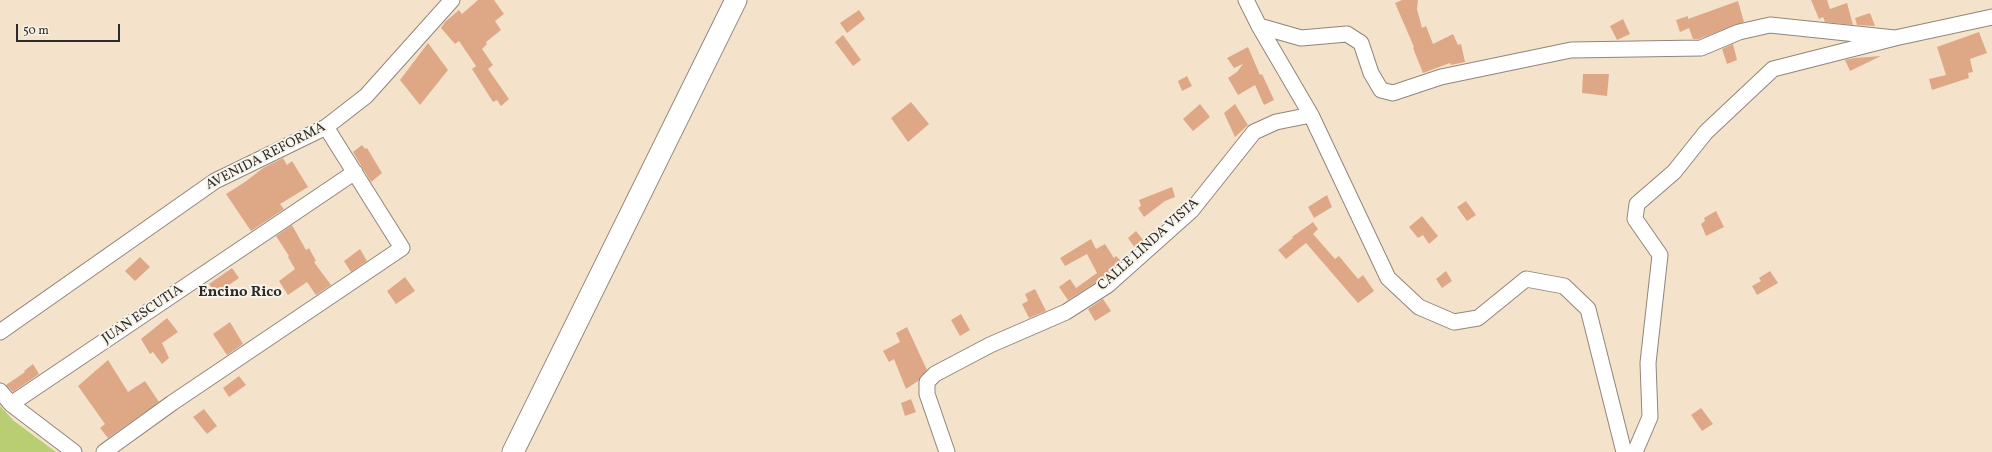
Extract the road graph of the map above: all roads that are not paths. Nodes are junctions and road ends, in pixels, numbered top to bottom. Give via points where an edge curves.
1 (452, 0) edge
2 (736, 0) edge
3 (1246, 0) edge
4 (1992, 17) edge
5 (1259, 26) junction
6 (1895, 38) junction
7 (1311, 115) junction
8 (326, 127) junction
9 (355, 172) junction
10 (0, 332) edge
11 (0, 391) edge
12 (11, 404) junction
13 (74, 452) edge
14 (104, 452) edge
15 (513, 452) edge
16 (947, 452) edge
17 (1624, 452) edge
18 (1635, 452) edge

1 - 8 street, AVENIDA REFORMA via 366,96
2 - 15 main road
3 - 5 street
4 - 6 street
5 - 6 street via 1301,38 1347,34 1361,43 1371,73 1381,90 1393,93 1441,77 1571,50 1701,48 1739,32 1770,25
5 - 7 street
6 - 18 street via 1773,69 1706,132 1674,172 1637,204 1635,219 1660,255 1648,363 1650,418
7 - 16 street, CALLE LINDA VISTA via 1276,122 1254,132 1191,211 1108,285 1066,312 990,345 935,374 927,382 928,394
7 - 17 street via 1388,278 1419,308 1454,322 1478,318 1526,279 1564,286 1588,309
8 - 9 street
8 - 10 street, AVENIDA REFORMA via 215,180
9 - 12 street, JUAN ESCUTIA
9 - 14 street via 402,248 172,403
11 - 12 street
12 - 13 street

